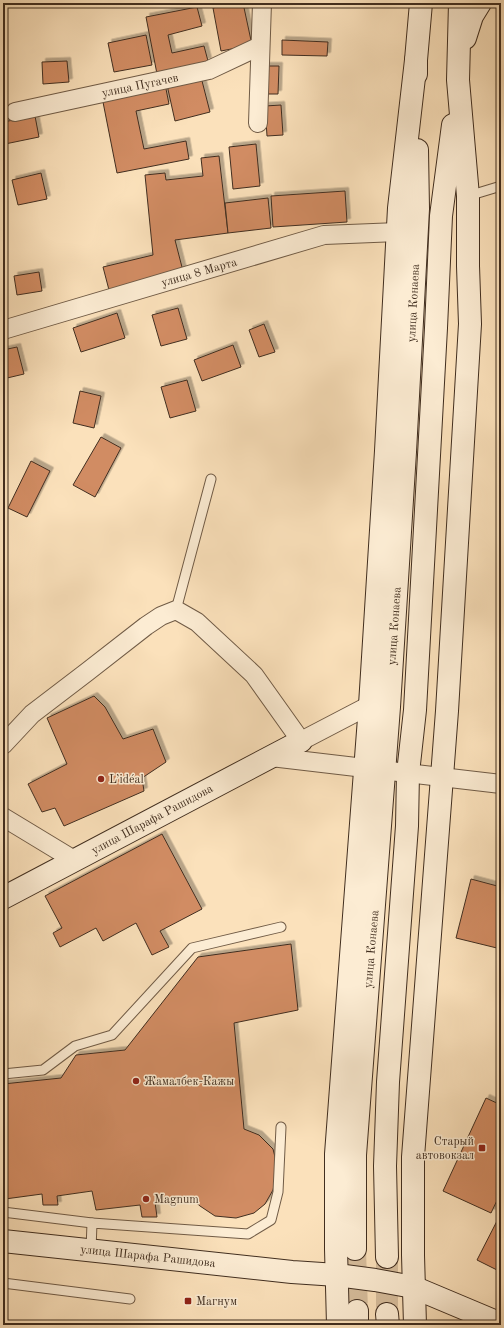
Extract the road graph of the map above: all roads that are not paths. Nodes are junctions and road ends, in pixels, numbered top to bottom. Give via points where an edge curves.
1 (262, 3) edge
2 (421, 3) edge
3 (460, 3) edge
4 (480, 3) edge
5 (260, 46) junction
6 (459, 58) junction
7 (416, 60) junction
8 (458, 80) junction
9 (15, 112) dead end
10 (258, 123) dead end
11 (501, 186) edge
12 (468, 196) junction
13 (398, 232) junction
14 (3, 330) edge
15 (211, 479) dead end
16 (176, 610) junction
17 (370, 705) junction
18 (301, 741) junction
19 (3, 745) edge
20 (271, 757) junction
21 (375, 770) junction
22 (408, 773) junction
23 (442, 777) junction
24 (501, 784) edge
25 (3, 817) edge
26 (74, 860) junction
27 (3, 898) edge
28 (281, 927) dead end
29 (3, 1074) edge
30 (281, 1127) dead end
31 (3, 1212) edge
32 (92, 1223) junction
33 (3, 1241) edge
34 (355, 1249) tunnel mouth
35 (91, 1250) junction
36 (387, 1257) tunnel mouth
37 (337, 1275) junction
38 (3, 1283) edge
39 (413, 1287) junction
40 (130, 1299) dead end
41 (415, 1320) edge
42 (501, 1324) edge
43 (338, 1325) edge

1 - 5 street
2 - 7 main road, улица Конаева
3 - 6 main road, улица Конаева
4 - 6 main road via 472,16
5 - 9 street, улица Пугачев via 209,70
5 - 10 street
6 - 8 main road, улица Конаева
7 - 13 main road
7 - 21 main road, улица Конаева via 418,209 406,452
8 - 12 main road, улица Конаева
8 - 22 main road, улица Конаева via 441,216 416,702
11 - 12 lane
12 - 23 main road, улица Конаева via 470,324
13 - 14 street, улица 8 Марта via 324,235
13 - 17 main road
15 - 16 lane
16 - 18 street via 197,622 254,674
16 - 19 street via 146,626 32,714
17 - 18 street
17 - 21 main road
18 - 20 main road, улица Шарафа Рашидова
20 - 21 street
20 - 26 main road, улица Шарафа Рашидова
21 - 22 street
21 - 34 main road, улица Конаева via 355,1155
21 - 37 main road via 336,1154
22 - 23 street
22 - 36 main road, улица Конаева via 388,1082
23 - 24 street
23 - 39 main road, улица Конаева via 413,1157
25 - 26 street
26 - 27 main road, улица Шарафа Рашидова
28 - 29 lane via 192,948 112,1035 75,1046 43,1070
30 - 32 lane via 278,1192 271,1220 248,1234
31 - 32 lane
32 - 35 lane
33 - 35 main road, улица Шарафа Рашидова
35 - 37 main road, улица Шарафа Рашидова
37 - 39 main road, улица Шарафа Рашидова
37 - 43 main road
38 - 40 lane
39 - 41 main road, улица Конаева
39 - 42 main road, улица Шарафа Рашидова

